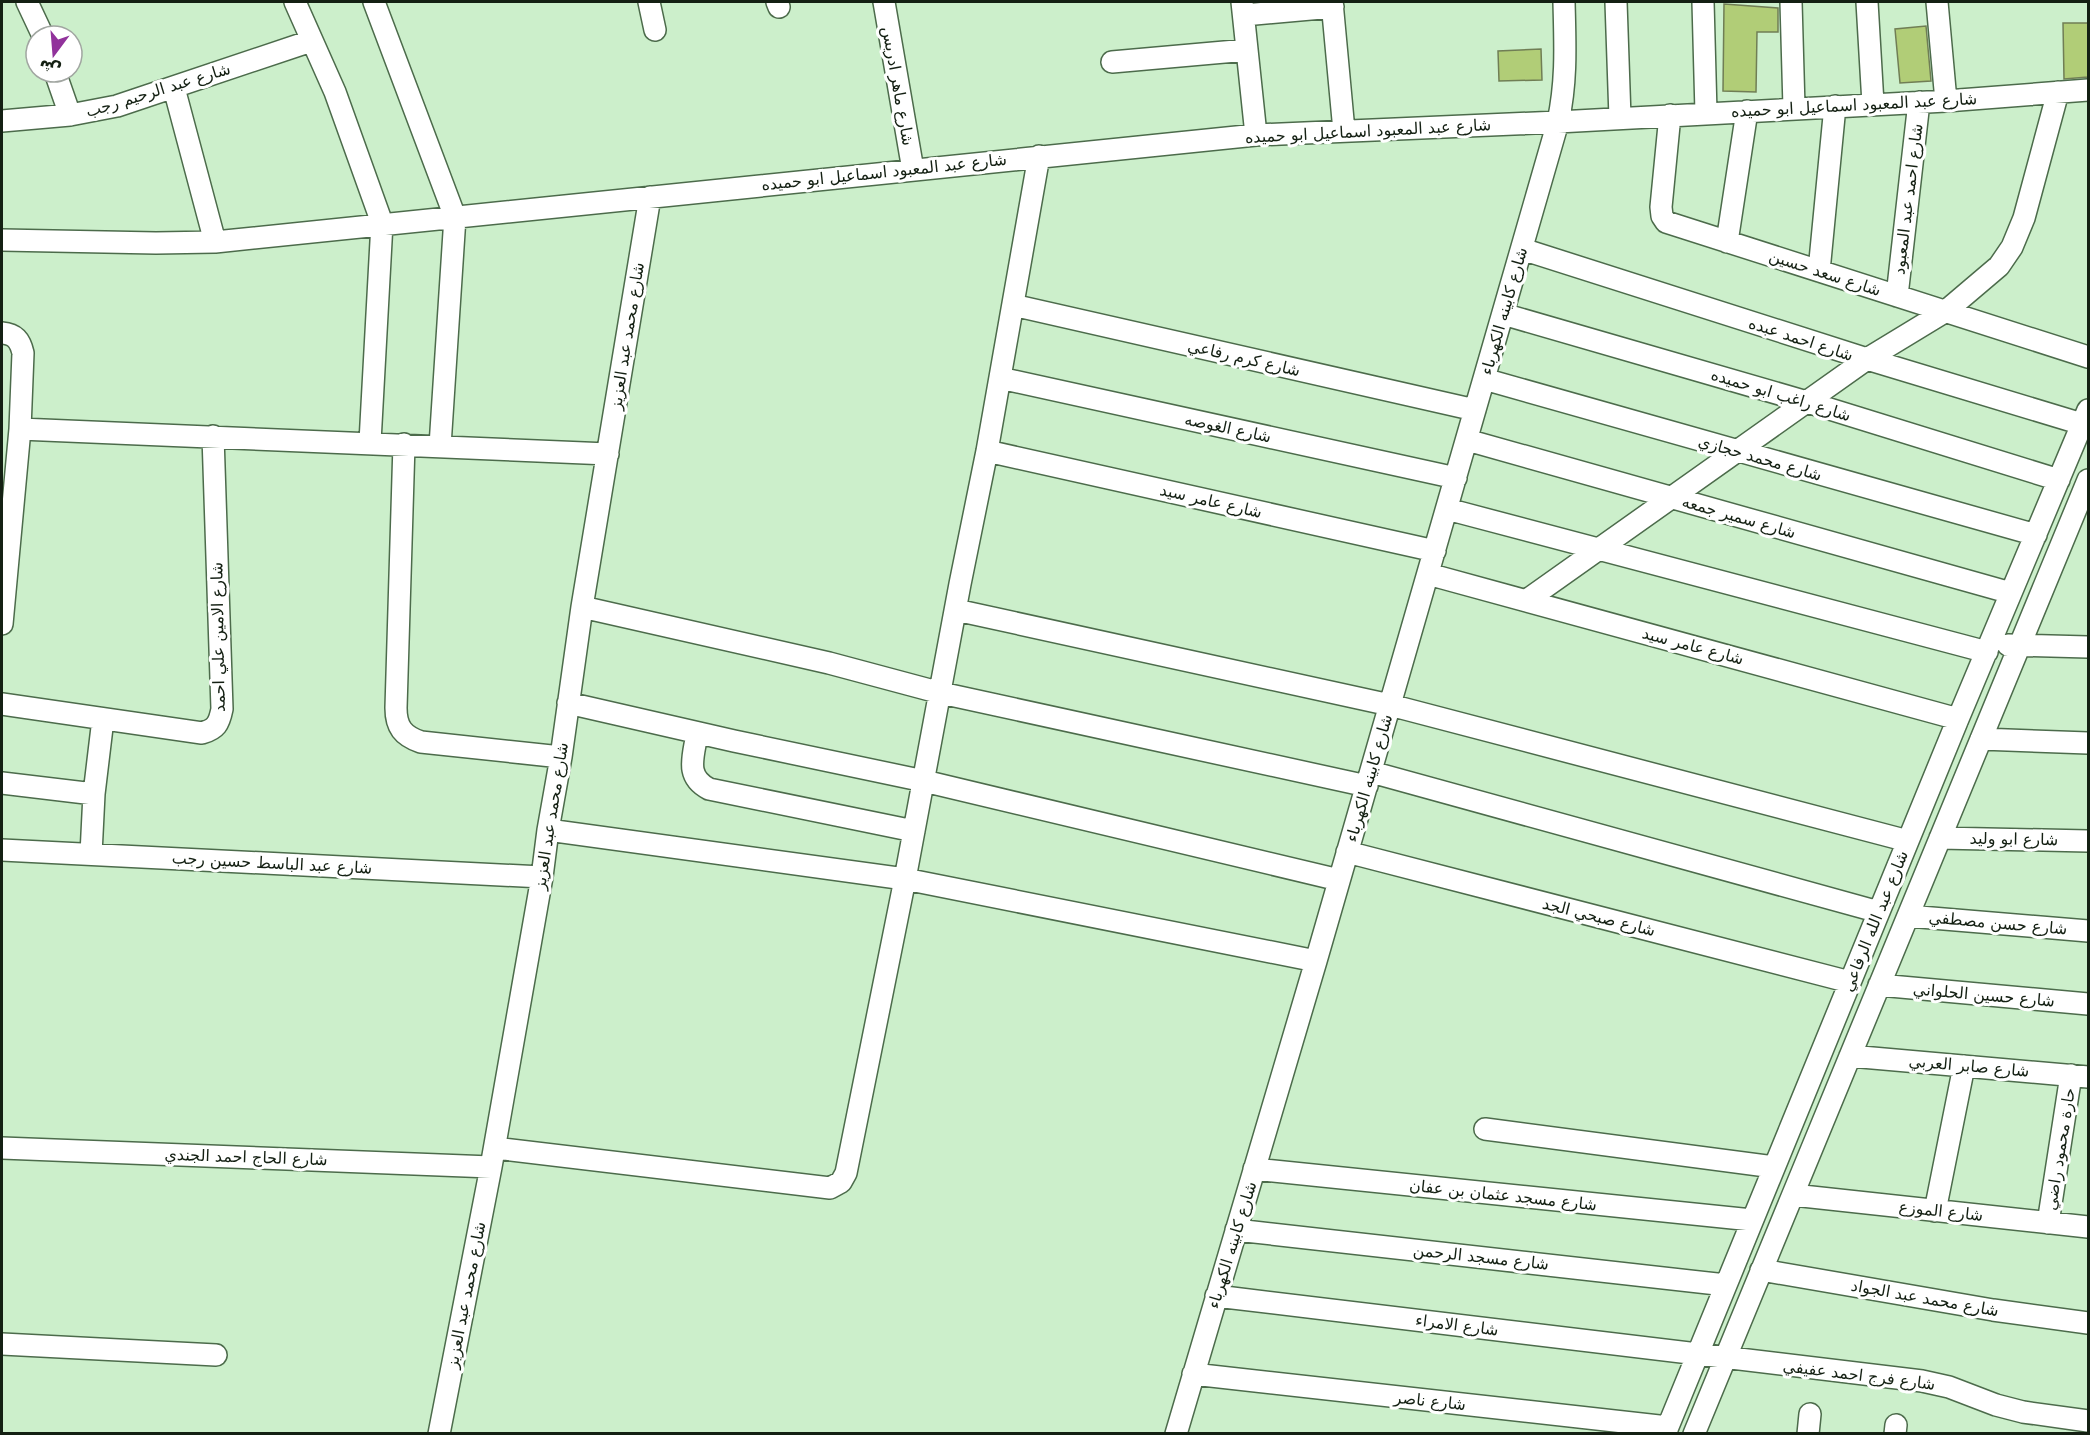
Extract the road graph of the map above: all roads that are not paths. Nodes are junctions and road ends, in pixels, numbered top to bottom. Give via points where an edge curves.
1 (27, 2) edge
2 (295, 2) edge
3 (374, 2) edge
4 (649, 2) edge
5 (884, 2) edge
6 (1564, 2) edge
7 (1616, 2) edge
8 (1703, 2) edge
9 (1791, 2) edge
10 (1867, 2) edge
11 (1937, 2) edge
12 (1332, 4) edge
13 (1243, 8) edge
14 (37, 24) edge
15 (655, 30) dead end
16 (311, 41) junction
17 (1247, 50) junction
18 (1112, 62) dead end
19 (59, 84) edge
20 (174, 88) junction
21 (2088, 90) edge
22 (2058, 92) junction
23 (1946, 101) junction
24 (1919, 102) junction
25 (1873, 104) junction
26 (1834, 106) junction
27 (1794, 108) junction
28 (1748, 111) junction
29 (1706, 113) junction
30 (70, 115) junction
31 (1670, 115) junction
32 (1620, 118) junction
33 (2, 121) edge
34 (1558, 122) junction
35 (1344, 131) junction
36 (1256, 135) junction
37 (1039, 156) junction
38 (913, 170) junction
39 (650, 197) junction
40 (455, 217) junction
41 (382, 223) junction
42 (2, 240) edge
43 (215, 242) junction
44 (1727, 242) junction
45 (1522, 249) junction
46 (1819, 271) junction
47 (1897, 296) junction
48 (1013, 305) junction
49 (1946, 311) junction
50 (1503, 314) junction
51 (2, 333) edge
52 (2088, 357) edge
53 (1867, 360) junction
54 (1000, 378) junction
55 (1484, 379) junction
56 (1807, 402) junction
57 (1475, 410) junction
58 (2085, 417) edge
59 (20, 429) junction
60 (213, 436) junction
61 (1467, 440) junction
62 (370, 442) junction
63 (404, 444) junction
64 (440, 446) junction
65 (987, 451) junction
66 (1737, 452) junction
67 (608, 454) junction
68 (1456, 478) junction
69 (2059, 480) junction
70 (2088, 480) edge
71 (1672, 498) junction
72 (1447, 509) junction
73 (2080, 522) edge
74 (2036, 535) junction
75 (1599, 549) junction
76 (1435, 551) junction
77 (1428, 574) junction
78 (2011, 593) junction
79 (1527, 600) junction
80 (582, 607) junction
81 (956, 610) junction
82 (2, 624) edge
83 (2021, 645) junction
84 (2088, 647) edge
85 (1989, 648) junction
86 (940, 693) junction
87 (568, 703) junction
88 (2, 704) edge
89 (1390, 705) junction
90 (103, 719) junction
91 (1958, 720) junction
92 (697, 733) junction
93 (1981, 739) junction
94 (2088, 744) edge
95 (561, 758) junction
96 (1369, 779) junction
97 (924, 781) junction
98 (2, 783) edge
99 (94, 794) junction
100 (548, 830) junction
101 (914, 831) junction
102 (1940, 838) junction
103 (1908, 841) junction
104 (2088, 841) edge
105 (2, 850) edge
106 (1347, 852) junction
107 (91, 854) junction
108 (542, 877) junction
109 (905, 879) junction
110 (1339, 880) junction
111 (1879, 912) junction
112 (1908, 916) junction
113 (2088, 931) edge
114 (1316, 962) junction
115 (1851, 982) junction
116 (1879, 985) junction
117 (2088, 1004) edge
118 (1850, 1056) junction
119 (1964, 1066) junction
120 (2080, 1076) edge
121 (1485, 1129) dead end
122 (2, 1148) edge
123 (493, 1157) junction
124 (1774, 1167) junction
125 (1254, 1169) junction
126 (1792, 1195) junction
127 (1935, 1211) junction
128 (1752, 1220) junction
129 (2048, 1223) junction
130 (2088, 1227) edge
131 (1236, 1230) junction
132 (1761, 1270) junction
133 (1726, 1285) junction
134 (1216, 1296) junction
135 (2088, 1323) edge
136 (2, 1344) edge
137 (1697, 1354) junction
138 (216, 1355) dead end
139 (1725, 1359) junction
140 (1193, 1374) junction
141 (2088, 1421) edge
142 (1666, 1430) edge
143 (439, 1434) edge
144 (1176, 1434) edge
145 (1694, 1434) edge

1 - 14 street
2 - 16 street
3 - 40 street
4 - 15 street
5 - 38 street, شارع ماهر ادريس
6 - 34 street, شارع كابينه الكهرباء via 1566,68
7 - 32 street
8 - 29 street
9 - 27 street
10 - 25 street
11 - 23 street
12 - 13 street
12 - 35 street
13 - 17 street
16 - 20 street, شارع عبد الرحيم رجب
16 - 41 street via 335,92
17 - 18 street
17 - 36 street
19 - 30 street
20 - 30 street, شارع عبد الرحيم رجب via 117,106
20 - 43 street
21 - 22 street, شارع عبد المعبود اسماعيل ابو حميده
22 - 23 street, شارع عبد المعبود اسماعيل ابو حميده
22 - 49 street via 2024,218 2012,247 1999,266
23 - 24 street, شارع عبد المعبود اسماعيل ابو حميده
24 - 25 street, شارع عبد المعبود اسماعيل ابو حميده
24 - 47 street, شارع احمد عبد المعبود
25 - 26 street, شارع عبد المعبود اسماعيل ابو حميده
26 - 27 street, شارع عبد المعبود اسماعيل ابو حميده
26 - 46 street
27 - 28 street, شارع عبد المعبود اسماعيل ابو حميده
28 - 29 street, شارع عبد المعبود اسماعيل ابو حميده
28 - 44 street
29 - 31 street, شارع عبد المعبود اسماعيل ابو حميده
30 - 33 street, شارع عبد الرحيم رجب
31 - 32 street, شارع عبد المعبود اسماعيل ابو حميده
31 - 44 street, شارع سعد حسين via 1662,216 1666,222
32 - 34 street, شارع عبد المعبود اسماعيل ابو حميده
34 - 35 street, شارع عبد المعبود اسماعيل ابو حميده
34 - 45 street, شارع كابينه الكهرباء
35 - 36 street, شارع عبد المعبود اسماعيل ابو حميده
36 - 37 street, شارع عبد المعبود اسماعيل ابو حميده
37 - 38 street, شارع عبد المعبود اسماعيل ابو حميده
37 - 48 street
38 - 39 street, شارع عبد المعبود اسماعيل ابو حميده
39 - 40 street, شارع عبد المعبود اسماعيل ابو حميده
39 - 67 street, شارع محمد عبد العزيز
40 - 41 street, شارع عبد المعبود اسماعيل ابو حميده
40 - 64 street
41 - 43 street, شارع عبد المعبود اسماعيل ابو حميده
41 - 62 street
42 - 43 street, شارع عبد المعبود اسماعيل ابو حميده
44 - 46 street, شارع سعد حسين
45 - 50 street, شارع كابينه الكهرباء
45 - 53 street, شارع احمد عبده
46 - 47 street, شارع سعد حسين
47 - 49 street, شارع سعد حسين
48 - 54 street
48 - 57 street, شارع كرم رفاعي
49 - 52 street, شارع سعد حسين
49 - 53 street
50 - 55 street, شارع كابينه الكهرباء
50 - 56 street, شارع راغب ابو حميده
51 - 59 street via 16,337 23,353
53 - 56 street
53 - 58 street, شارع احمد عبده
54 - 65 street
54 - 68 street, شارع الغوصه
55 - 57 street, شارع كابينه الكهرباء
55 - 66 street, شارع محمد حجازي
56 - 66 street
56 - 69 street, شارع راغب ابو حميده
57 - 61 street, شارع كابينه الكهرباء
58 - 69 street, شارع عبد الله الرفاعي
59 - 60 street
59 - 82 street
60 - 62 street
60 - 90 street, شارع الامين علي احمد via 220,721 214,729 202,733
61 - 68 street, شارع كابينه الكهرباء
61 - 71 street, شارع سمير جمعه
62 - 63 street
63 - 64 street
63 - 95 street via 396,708 400,731 421,741
64 - 67 street
65 - 76 street, شارع عامر سيد
65 - 81 street
66 - 71 street
66 - 74 street, شارع محمد حجازي
67 - 80 street, شارع محمد عبد العزيز
68 - 72 street, شارع كابينه الكهرباء
69 - 74 street, شارع عبد الله الرفاعي
70 - 73 street, شارع عبد الله الرفاعي
71 - 75 street
71 - 78 street, شارع سمير جمعه
72 - 75 street
72 - 76 street, شارع كابينه الكهرباء
73 - 83 street, شارع عبد الله الرفاعي
74 - 78 street, شارع عبد الله الرفاعي
75 - 79 street
75 - 85 street
76 - 77 street, شارع كابينه الكهرباء
77 - 79 street, شارع عامر سيد
77 - 89 street, شارع كابينه الكهرباء
78 - 85 street, شارع عبد الله الرفاعي
79 - 91 street, شارع عامر سيد
80 - 86 street via 829,663
80 - 87 street, شارع محمد عبد العزيز
81 - 86 street
81 - 89 street
83 - 84 street
83 - 85 street
83 - 93 street, شارع عبد الله الرفاعي
85 - 91 street, شارع عبد الله الرفاعي
86 - 96 street
86 - 97 street
87 - 92 street
87 - 95 street, شارع محمد عبد العزيز
88 - 90 street, شارع الامين علي احمد
89 - 96 street, شارع كابينه الكهرباء
89 - 103 street
90 - 99 street
91 - 103 street, شارع عبد الله الرفاعي
92 - 97 street
92 - 101 street via 692,768 695,778 709,789
93 - 94 street
93 - 102 street, شارع عبد الله الرفاعي
95 - 100 street, شارع محمد عبد العزيز
96 - 106 street, شارع كابينه الكهرباء
96 - 111 street
97 - 101 street
97 - 110 street
98 - 99 street
99 - 107 street
100 - 108 street, شارع محمد عبد العزيز
100 - 109 street
101 - 109 street
102 - 104 street, شارع ابو وليد
102 - 112 street, شارع عبد الله الرفاعي
103 - 111 street, شارع عبد الله الرفاعي
105 - 107 street, شارع عبد الباسط حسين رجب
106 - 110 street, شارع كابينه الكهرباء
106 - 115 street, شارع صبحي الجد
107 - 108 street, شارع عبد الباسط حسين رجب
108 - 123 street, شارع محمد عبد العزيز
109 - 114 street
109 - 123 street, شارع الحاج احمد الجندي via 850,1159 840,1182 830,1188 813,1187
110 - 114 street, شارع كابينه الكهرباء
111 - 115 street, شارع عبد الله الرفاعي
112 - 113 street, شارع حسن مصطفي
112 - 116 street, شارع عبد الله الرفاعي
114 - 125 street, شارع كابينه الكهرباء
115 - 124 street, شارع عبد الله الرفاعي
116 - 117 street, شارع حسين الحلواني
116 - 118 street, شارع عبد الله الرفاعي
118 - 119 street, شارع صابر العربي
118 - 126 street, شارع عبد الله الرفاعي
119 - 120 street, شارع صابر العربي
119 - 127 street
120 - 129 street, حارة محمود راضي
121 - 124 street
122 - 123 street, شارع الحاج احمد الجندي
123 - 143 street, شارع محمد عبد العزيز
124 - 128 street, شارع عبد الله الرفاعي
125 - 128 street, شارع مسجد عثمان بن عفان
125 - 131 street, شارع كابينه الكهرباء
126 - 127 street, شارع الموزع
126 - 132 street, شارع عبد الله الرفاعي
127 - 129 street, شارع الموزع
128 - 133 street, شارع عبد الله الرفاعي
129 - 130 street, شارع الموزع
131 - 133 street, شارع مسجد الرحمن
131 - 134 street, شارع كابينه الكهرباء
132 - 135 street, شارع محمد عبد الجواد
132 - 139 street, شارع عبد الله الرفاعي
133 - 137 street, شارع عبد الله الرفاعي
134 - 137 street, شارع الامراء
134 - 140 street, شارع كابينه الكهرباء
136 - 138 street
137 - 139 street, شارع فرج احمد عفيفي
137 - 142 street, شارع عبد الله الرفاعي
139 - 141 street, شارع فرج احمد عفيفي via 1922,1382 2023,1412
139 - 145 street, شارع عبد الله الرفاعي
140 - 142 street, شارع ناصر
140 - 144 street, شارع كابينه الكهرباء

